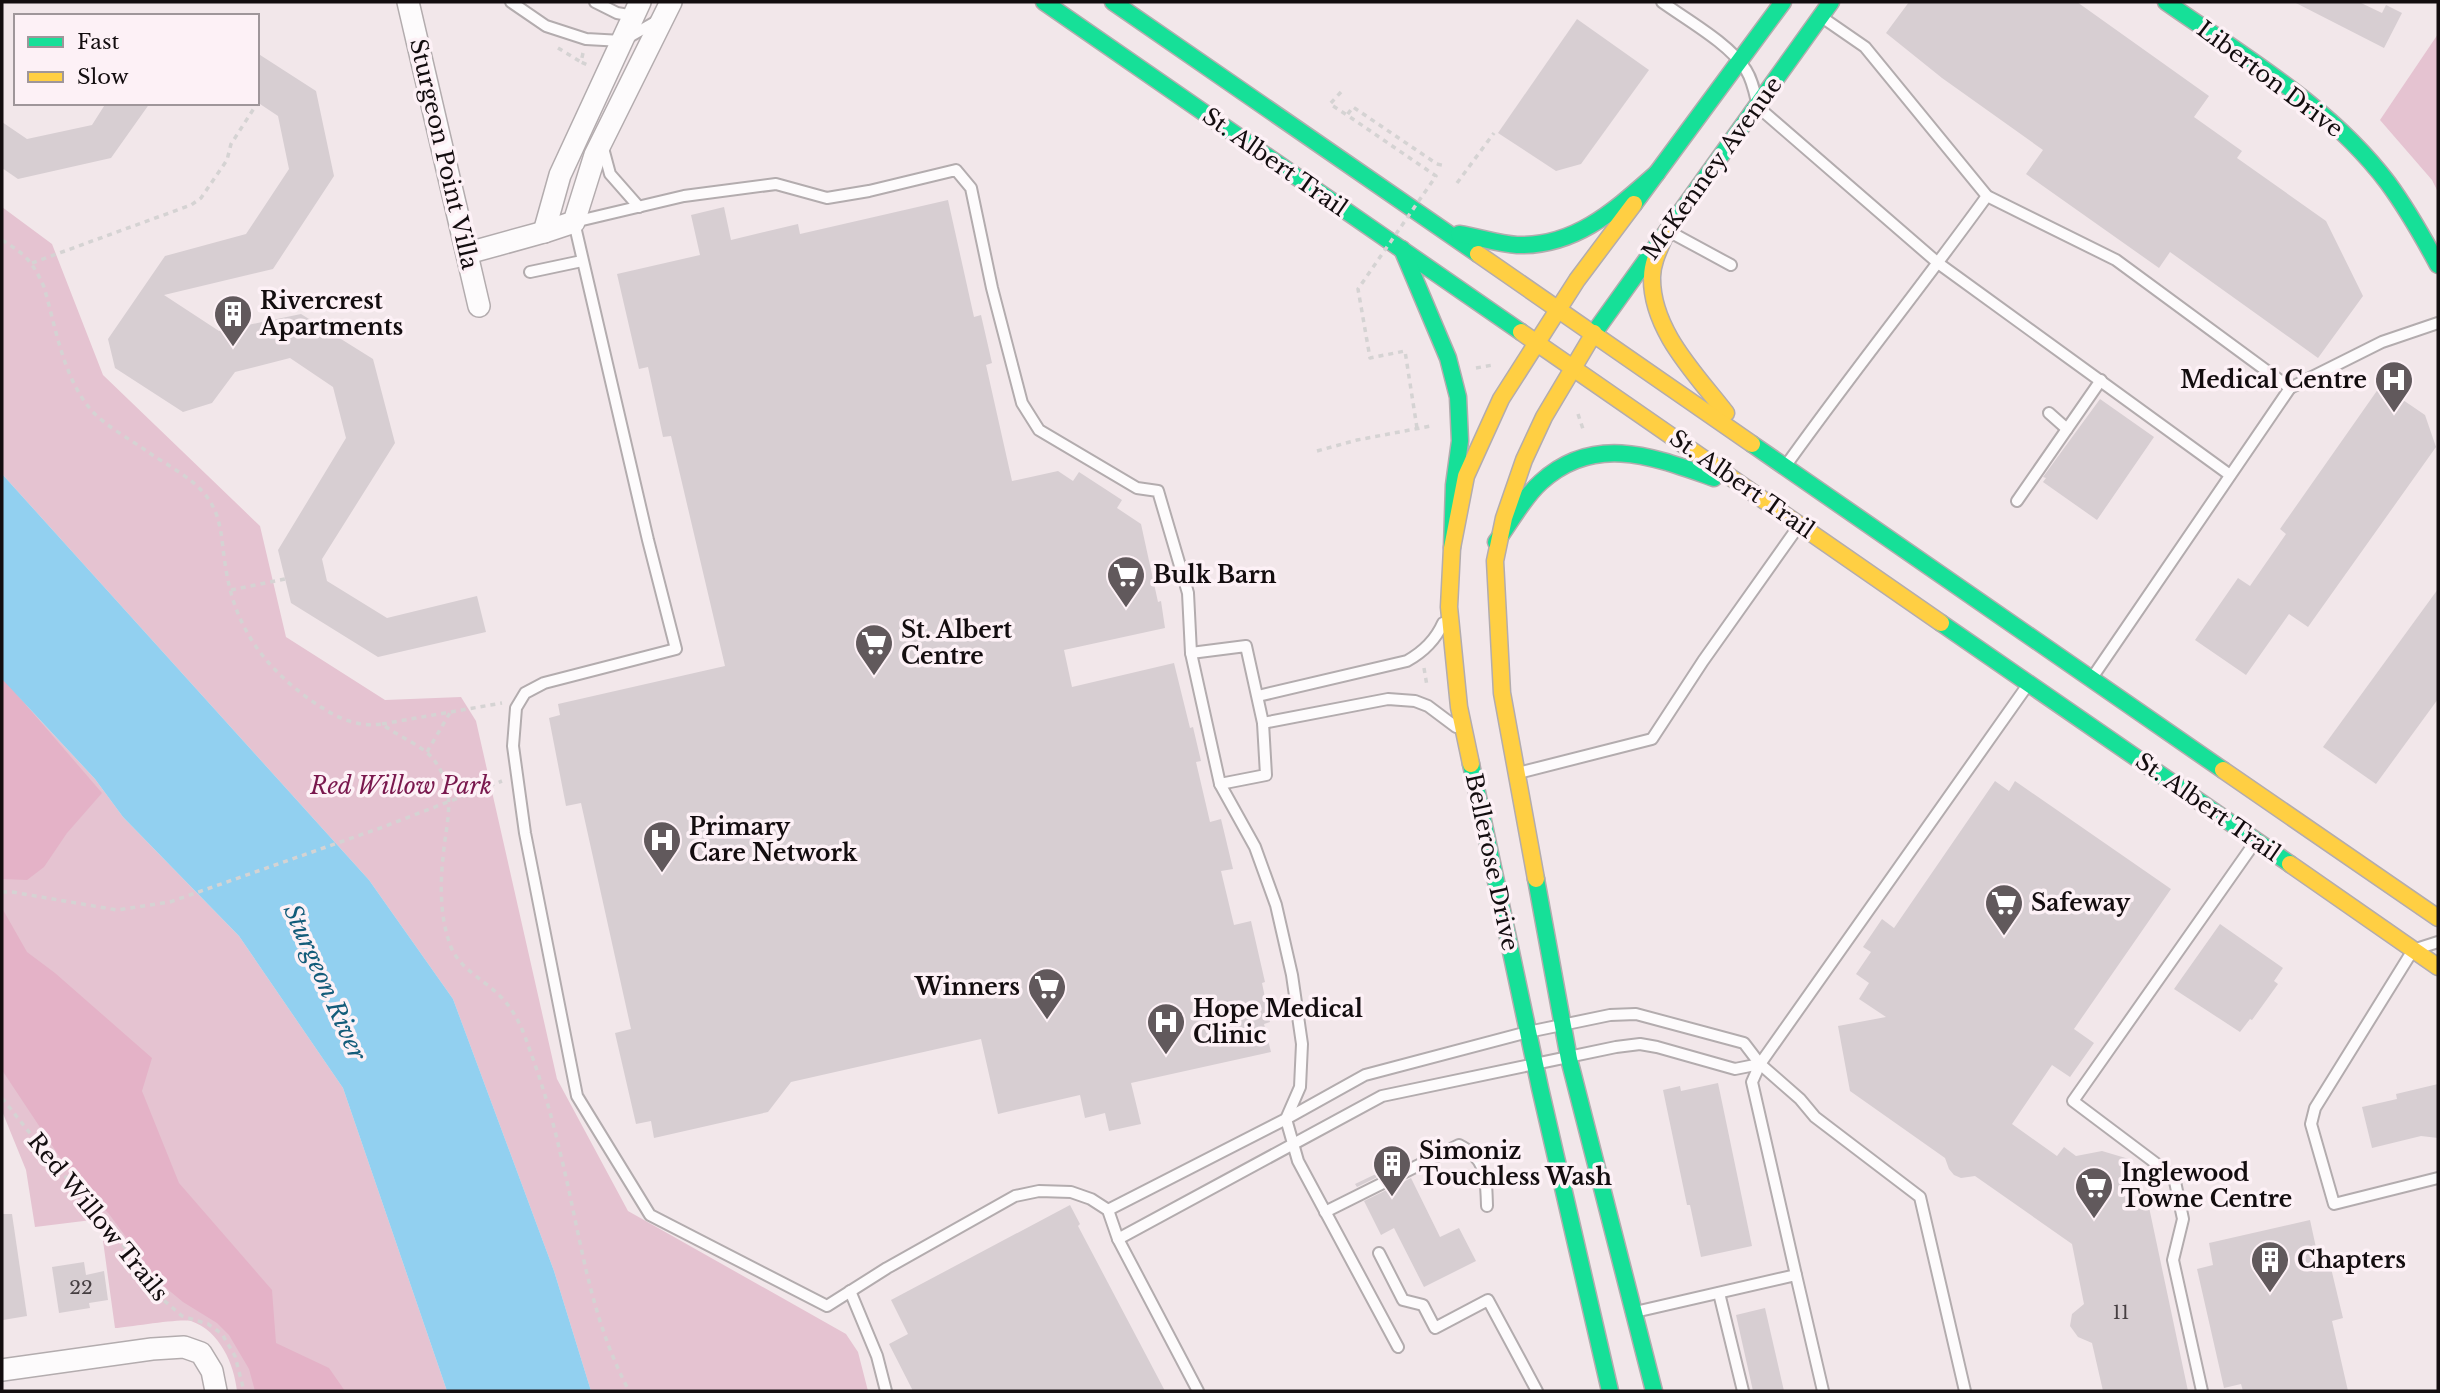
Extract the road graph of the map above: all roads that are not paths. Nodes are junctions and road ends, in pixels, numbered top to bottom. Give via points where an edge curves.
1 (408, 2) edge
2 (511, 2) edge
3 (595, 2) edge
4 (1044, 2) edge
5 (1113, 2) edge
6 (1662, 2) edge
7 (1783, 2) edge
8 (1831, 2) edge
9 (2166, 2) edge
10 (637, 9) edge
11 (668, 9) edge
12 (1821, 16) junction
13 (622, 41) junction
14 (1739, 61) junction
15 (1758, 107) junction
16 (601, 141) junction
17 (1657, 173) junction
18 (1987, 195) junction
19 (639, 207) junction
20 (574, 222) junction
21 (1667, 231) junction
22 (544, 232) junction
23 (1446, 232) junction
24 (1402, 249) junction
25 (468, 253) junction
26 (582, 261) junction
27 (1938, 263) junction
28 (1731, 265) dead end
29 (2438, 265) edge
30 (530, 272) dead end
31 (479, 306) dead end
32 (1558, 309) junction
33 (2438, 323) edge
34 (1593, 334) junction
35 (1538, 343) junction
36 (1573, 368) junction
37 (2101, 380) junction
38 (2290, 388) junction
39 (2049, 413) dead end
40 (2067, 429) junction
41 (1742, 435) junction
42 (1785, 466) junction
43 (2230, 475) junction
44 (1749, 490) junction
45 (2017, 501) dead end
46 (1800, 524) junction
47 (1496, 542) junction
48 (1452, 548) junction
49 (1449, 607) junction
50 (1191, 653) junction
51 (2092, 678) junction
52 (2029, 683) junction
53 (1258, 696) junction
54 (1263, 723) junction
55 (1465, 733) junction
56 (1517, 774) junction
57 (1220, 784) junction
58 (2256, 840) junction
59 (2438, 918) edge
60 (2438, 942) edge
61 (2413, 950) junction
62 (2438, 967) edge
63 (1563, 1026) junction
64 (1528, 1032) junction
65 (1569, 1059) junction
66 (1760, 1064) junction
67 (1535, 1066) junction
68 (1286, 1119) junction
69 (1295, 1145) junction
70 (2438, 1178) edge
71 (1487, 1206) dead end
72 (1108, 1210) junction
73 (1325, 1212) junction
74 (1118, 1239) junction
75 (1379, 1253) dead end
76 (1796, 1275) junction
77 (850, 1291) junction
78 (1719, 1293) junction
79 (1633, 1312) junction
80 (1398, 1348) dead end
81 (2, 1370) edge
82 (216, 1391) edge
83 (886, 1391) edge
84 (1198, 1391) edge
85 (1537, 1391) edge
86 (1610, 1391) edge
87 (1654, 1391) edge
88 (1742, 1391) edge
89 (1823, 1391) edge
90 (1965, 1391) edge
91 (2202, 1391) edge

1 - 25 street, Sturgeon Point Villa
2 - 13 lane via 546,26 586,39
3 - 10 lane via 618,13
4 - 24 main road, St. Albert Trail
5 - 23 main road, St. Albert Trail
6 - 14 lane
7 - 14 main road, McKenney Avenue
8 - 12 main road, McKenney Avenue
9 - 29 main road, Liberton Drive via 2309,104 2350,139 2388,181
10 - 11 street
10 - 13 street
11 - 13 lane
11 - 16 street
12 - 15 main road, McKenney Avenue
12 - 18 lane via 1865,47
13 - 22 street via 560,174
14 - 15 lane via 1751,80
14 - 17 main road, McKenney Avenue
15 - 21 main road, McKenney Avenue
15 - 27 lane
16 - 19 lane via 610,174
16 - 20 street
17 - 23 main road via 1587,231 1548,245 1514,245
17 - 32 main road, McKenney Avenue
18 - 27 lane
18 - 38 lane via 2116,260
19 - 20 lane
19 - 50 lane via 776,184 827,198 956,170 971,188 1022,403 1039,430 1137,488 1158,491 1188,593
20 - 22 street
20 - 26 lane
21 - 28 lane
21 - 34 main road, McKenney Avenue
21 - 41 main road via 1653,266 1657,311 1673,343
22 - 25 street
23 - 32 main road, St. Albert Trail
24 - 35 main road, St. Albert Trail
24 - 48 main road via 1448,358 1458,397 1460,441
25 - 31 street, Sturgeon Point Villa
26 - 30 lane
26 - 77 lane via 676,649 544,683 525,692 516,708 513,746 525,833 577,1096 650,1215 827,1306
27 - 37 lane
27 - 42 lane
32 - 34 main road, St. Albert Trail
32 - 35 main road, McKenney Avenue
33 - 38 lane via 2382,342
34 - 36 main road, McKenney Avenue
34 - 41 main road, St. Albert Trail
35 - 36 main road, St. Albert Trail
35 - 48 main road, Bellerose Drive via 1501,399 1466,476
36 - 44 main road, St. Albert Trail
36 - 47 main road, Bellerose Drive via 1518,469
37 - 40 lane
37 - 43 lane
38 - 43 lane
39 - 40 lane
40 - 45 lane
41 - 42 main road, St. Albert Trail
42 - 51 main road, St. Albert Trail
43 - 51 lane
44 - 46 main road, St. Albert Trail
44 - 47 main road via 1642,454 1615,451 1589,455 1541,482
46 - 52 main road, St. Albert Trail
46 - 56 lane via 1652,740
47 - 56 main road, Bellerose Drive via 1502,692
48 - 49 main road, Bellerose Drive
49 - 53 lane via 1440,630 1408,661
49 - 55 main road, Bellerose Drive
50 - 53 lane via 1246,646
50 - 57 lane
51 - 59 main road, St. Albert Trail
52 - 58 main road, St. Albert Trail
52 - 66 lane
53 - 54 lane
54 - 55 lane via 1388,699 1427,706
54 - 57 lane via 1266,775
55 - 64 main road, Bellerose Drive
56 - 63 main road, Bellerose Drive
57 - 68 lane via 1255,847 1276,905 1292,975 1302,1044 1300,1087
58 - 61 main road, St. Albert Trail
58 - 91 lane via 2073,1101 2174,1177 2183,1219 2173,1260
60 - 61 lane
61 - 62 main road, St. Albert Trail
61 - 70 lane via 2315,1108 2311,1124 2334,1204
63 - 64 lane
63 - 65 main road, Bellerose Drive
63 - 66 lane via 1636,1014 1744,1043
64 - 67 main road, Bellerose Drive
64 - 68 lane via 1365,1075
65 - 66 lane via 1640,1044 1735,1069
65 - 67 lane
65 - 79 main road, Bellerose Drive
66 - 76 lane via 1752,1082
66 - 90 lane via 1815,1117 1920,1197
67 - 69 lane via 1382,1096
67 - 86 main road, Bellerose Drive
68 - 69 lane
68 - 72 lane
69 - 73 lane via 1298,1161
69 - 74 lane
71 - 73 lane via 1486,1172 1473,1152 1459,1145
72 - 74 lane
72 - 77 lane via 1071,1192 1015,1196
73 - 80 lane
74 - 84 lane
75 - 85 lane via 1403,1300 1423,1305 1434,1328 1488,1300
76 - 78 lane
76 - 89 lane
77 - 83 lane
78 - 79 lane
78 - 88 lane
79 - 87 main road, Bellerose Drive
81 - 82 street via 184,1347 201,1353 212,1371

